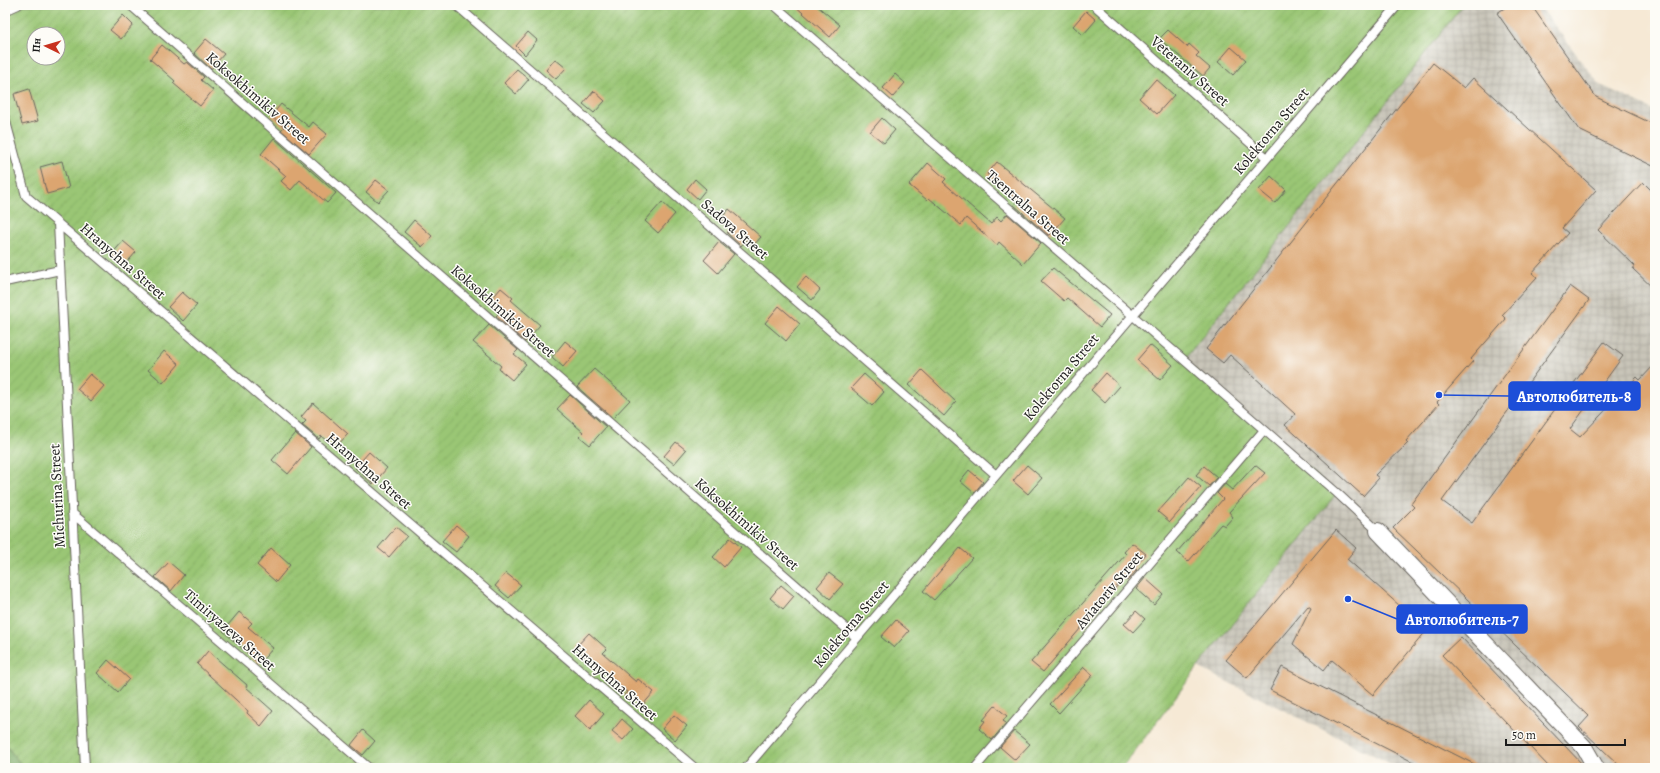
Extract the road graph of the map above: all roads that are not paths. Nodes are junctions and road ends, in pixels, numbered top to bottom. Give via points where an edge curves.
1 (18, 5) edge
2 (130, 5) edge
3 (456, 5) edge
4 (774, 5) edge
5 (1094, 5) edge
6 (1398, 5) edge
7 (5, 11) edge
8 (5, 118) edge
9 (1267, 158) junction
10 (58, 223) junction
11 (60, 270) junction
12 (5, 282) edge
13 (1132, 316) junction
14 (1264, 430) junction
15 (996, 475) junction
16 (72, 513) junction
17 (1378, 531) joint
18 (857, 638) junction
19 (85, 768) edge
20 (370, 768) edge
21 (694, 768) edge
22 (746, 768) edge
23 (975, 768) edge
24 (1596, 768) edge

1 - 7 lane
2 - 18 lane, Koksokhimikiv Street
3 - 15 lane, Sadova Street
4 - 13 lane, Tsentralna Street
5 - 9 lane, Veteraniv Street
6 - 9 lane, Kolektorna Street
8 - 10 lane, Hranychna Street via 26,196
9 - 13 lane, Kolektorna Street
10 - 11 lane, Michurina Street
10 - 21 lane, Hranychna Street
11 - 12 lane
11 - 16 lane, Michurina Street
13 - 14 lane, Tsentralna Street
13 - 15 lane, Kolektorna Street
14 - 17 lane, Tsentralna Street
14 - 23 lane, Aviatoriv Street
15 - 18 lane, Kolektorna Street
16 - 19 lane, Michurina Street
16 - 20 lane, Timiryazeva Street
17 - 24 street via 1584,747
18 - 22 lane, Kolektorna Street

